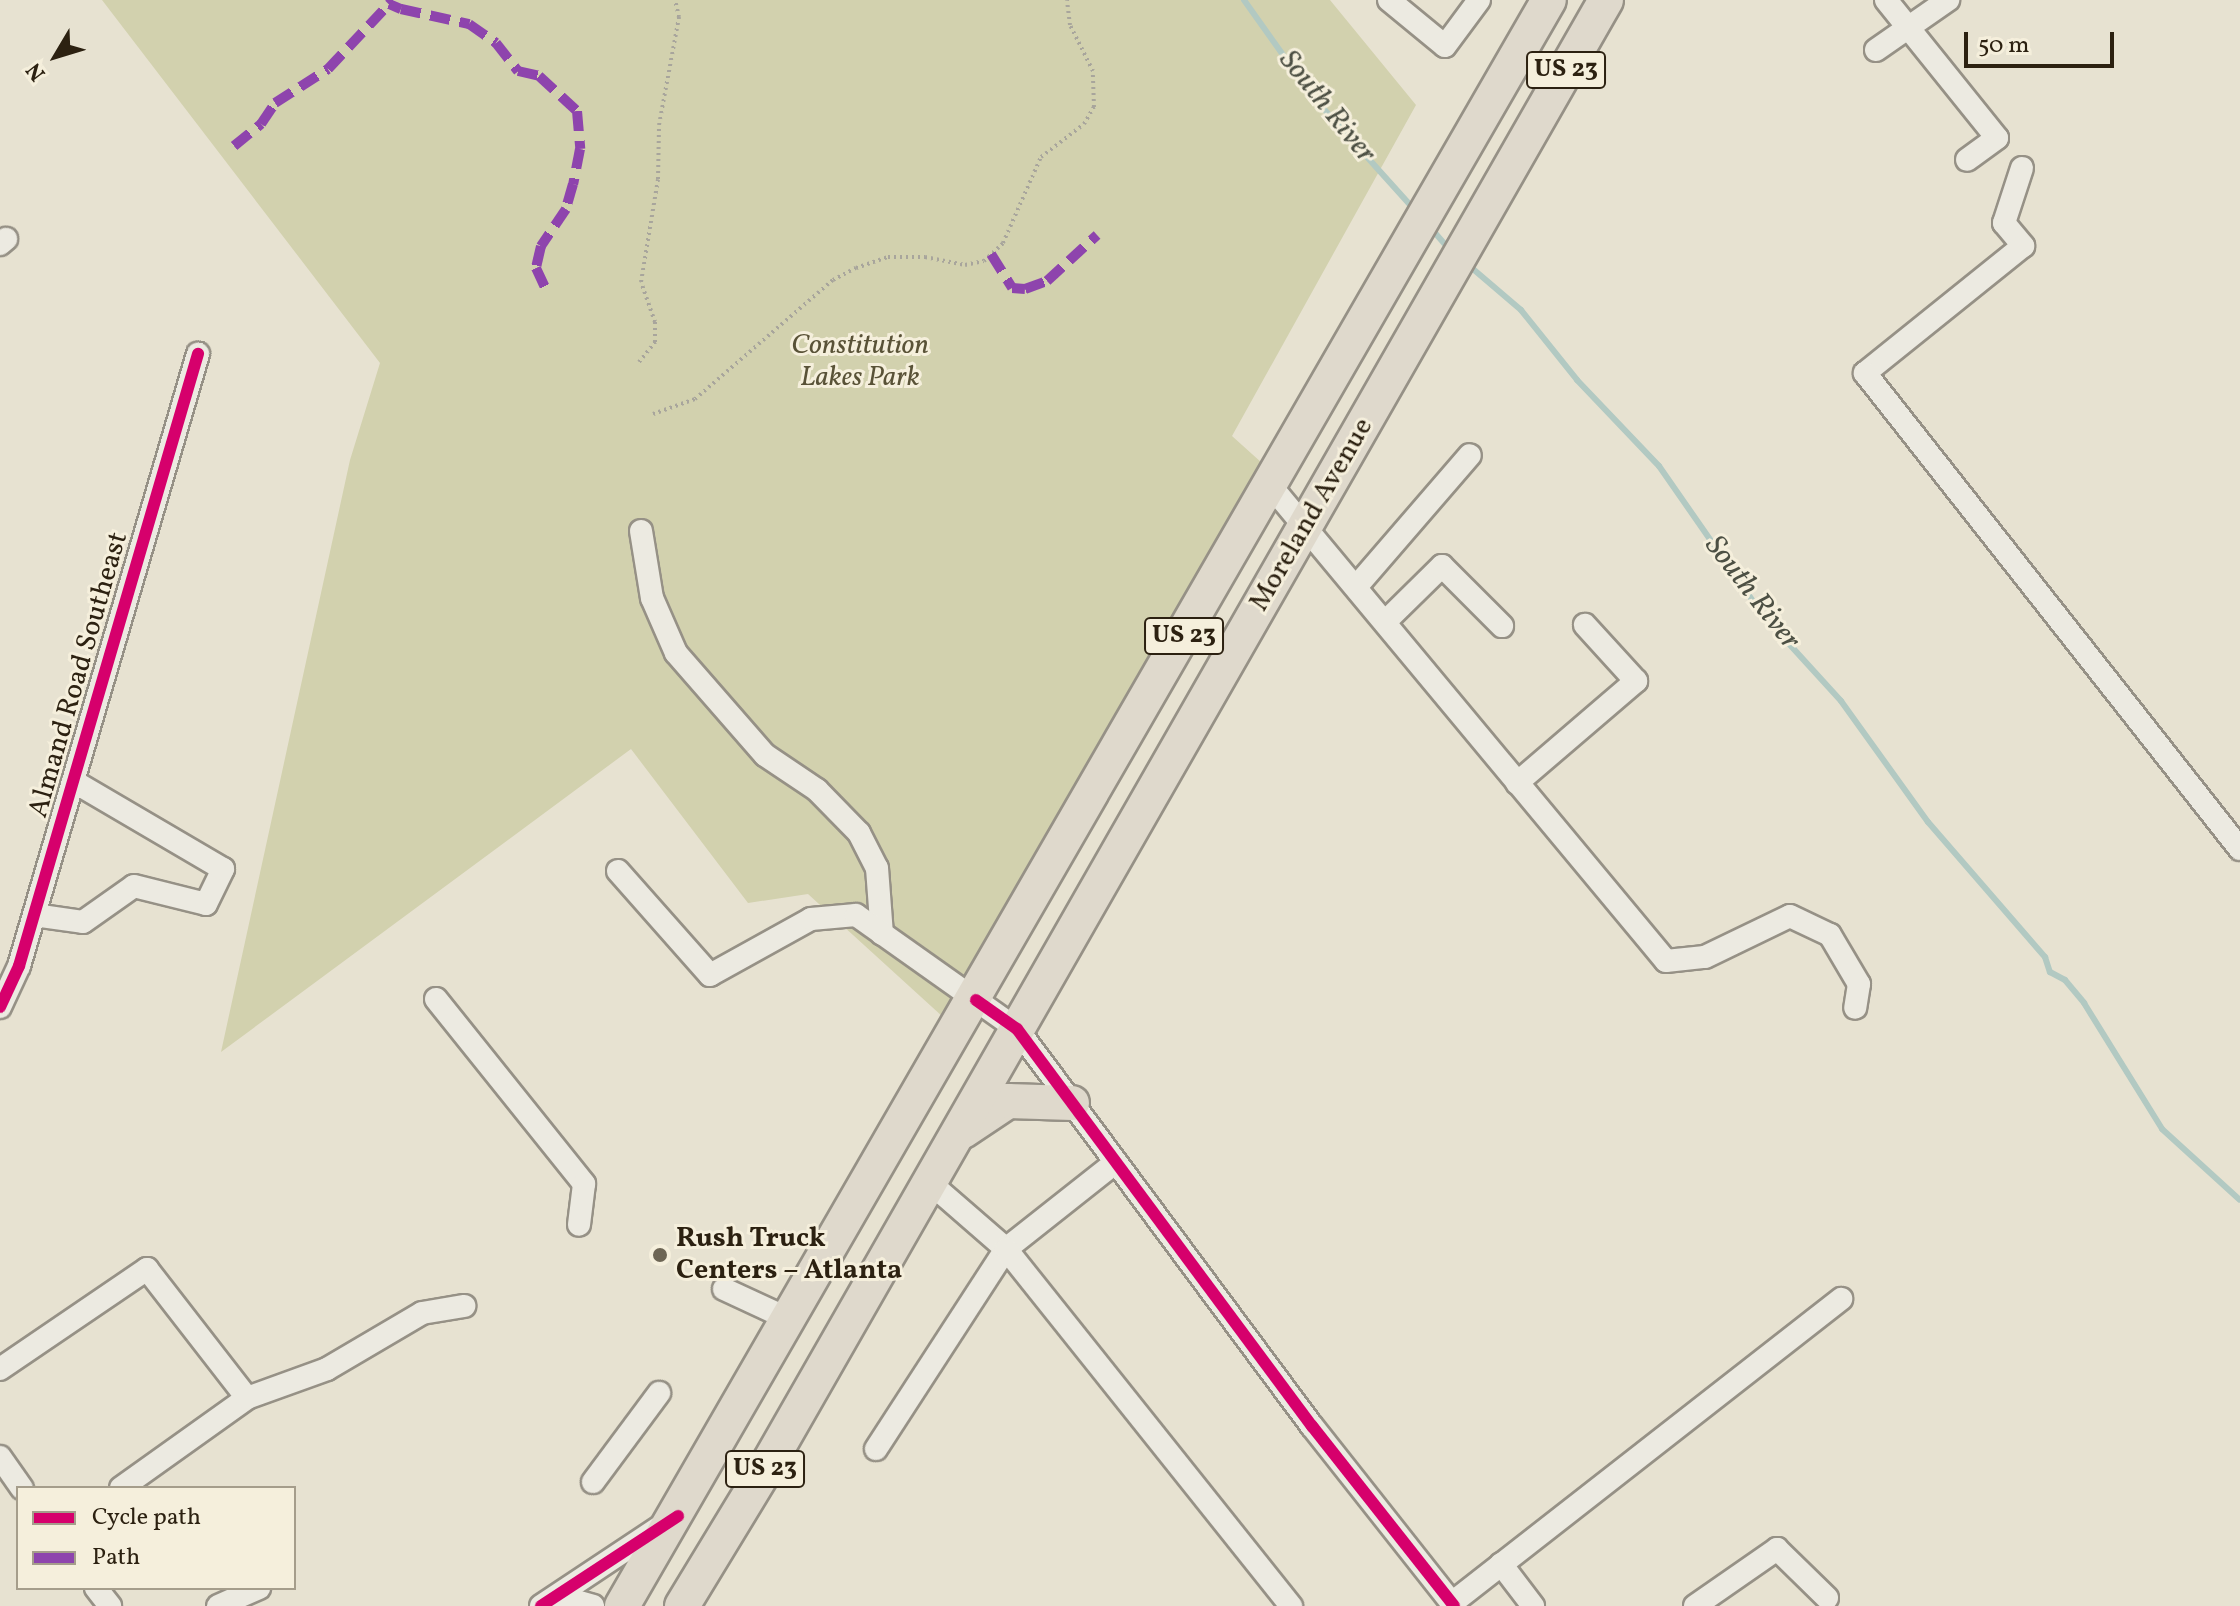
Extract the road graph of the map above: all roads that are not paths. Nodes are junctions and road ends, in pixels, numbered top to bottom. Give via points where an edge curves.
1 (1389, 0) edge
2 (1479, 0) edge
3 (1606, 0) edge
4 (1886, 0) edge
5 (1948, 0) edge
6 (1544, 1) edge
7 (1908, 27) junction
8 (1876, 50) dead end
9 (1967, 160) dead end
10 (2022, 168) dead end
11 (198, 354) dead end
12 (1470, 455) dead end
13 (1270, 485) junction
14 (1306, 526) junction
15 (641, 531) dead end
16 (1356, 587) junction
17 (1385, 622) junction
18 (1585, 625) dead end
19 (1502, 626) dead end
20 (73, 781) junction
21 (1517, 783) junction
22 (2240, 849) edge
23 (618, 871) dead end
24 (34, 915) junction
25 (882, 934) junction
26 (436, 999) dead end
27 (976, 1000) junction
28 (0, 1007) edge
29 (1855, 1008) dead end
30 (1017, 1029) junction
31 (1072, 1103) junction
32 (956, 1136) junction
33 (1116, 1162) junction
34 (929, 1182) junction
35 (579, 1225) dead end
36 (1006, 1249) junction
37 (724, 1289) dead end
38 (1841, 1299) dead end
39 (464, 1306) dead end
40 (791, 1320) junction
41 (0, 1369) edge
42 (659, 1393) dead end
43 (247, 1398) junction
44 (876, 1449) dead end
45 (0, 1457) edge
46 (593, 1482) dead end
47 (21, 1486) edge
48 (124, 1486) edge
49 (678, 1516) junction
50 (1501, 1564) junction
51 (98, 1590) edge
52 (254, 1590) edge
53 (1827, 1598) dead end
54 (542, 1605) edge
55 (1453, 1605) edge
56 (110, 1606) edge
57 (218, 1606) edge
58 (593, 1606) edge
59 (622, 1606) edge
60 (682, 1606) edge
61 (1291, 1606) edge
62 (1533, 1606) edge
63 (1695, 1606) edge

1 - 2 street via 1445,46
3 - 14 highway, Moreland Avenue / US 23
4 - 7 street
5 - 7 street
6 - 13 highway, Moreland Avenue / US 23
7 - 8 street
7 - 9 street via 1997,138
10 - 22 street via 2004,223 2023,246 1865,373
11 - 20 street, Almand Road Southeast
12 - 16 street
13 - 14 street
13 - 27 highway, Moreland Avenue / US 23
14 - 16 street
14 - 30 highway, Moreland Avenue / US 23
15 - 25 street via 652,598 676,653 765,755 817,790 859,833 877,868
16 - 17 street
17 - 19 street via 1442,566
17 - 21 street
18 - 21 street via 1636,681
20 - 24 street, Almand Road Southeast
20 - 24 street via 223,869 206,904 134,886 83,922
21 - 29 street via 1666,961 1705,957 1790,916 1830,935 1859,984
23 - 25 street via 710,975 811,919 856,915
24 - 28 street, Almand Road Southeast
25 - 27 street
26 - 35 street via 584,1184
27 - 30 street
27 - 40 highway, US 23
30 - 31 street
30 - 32 highway, US 23
31 - 32 highway via 1008,1101
31 - 33 street
32 - 34 highway, US 23
33 - 36 street
33 - 55 street
34 - 36 street
34 - 60 highway, US 23
36 - 44 street
36 - 61 street
37 - 40 street
38 - 50 street
39 - 43 street via 422,1313 327,1369
40 - 49 highway, US 23
41 - 43 street via 147,1269
42 - 46 street
43 - 48 street
45 - 47 street
49 - 54 street
49 - 59 highway, US 23
50 - 55 street
50 - 62 street
51 - 56 street
52 - 57 street
53 - 63 street via 1777,1549
54 - 58 street via 569,1599

